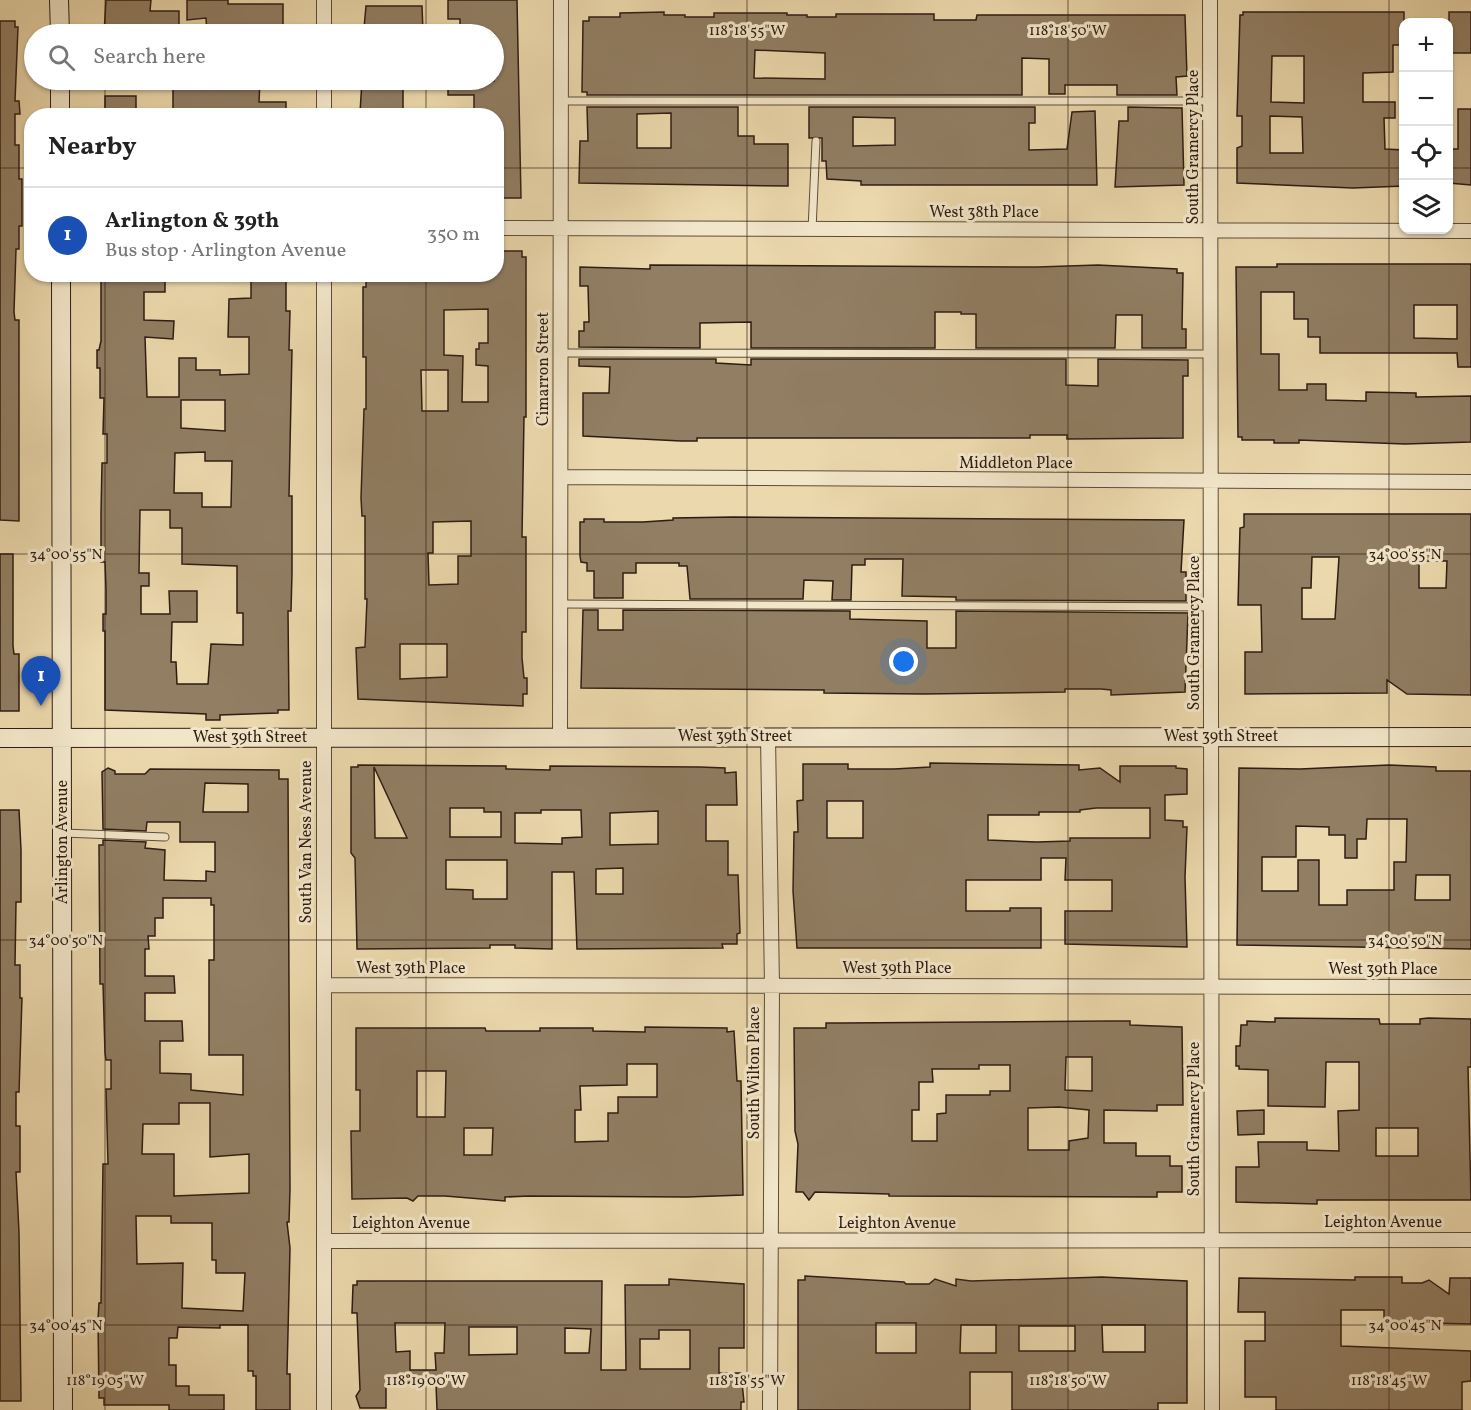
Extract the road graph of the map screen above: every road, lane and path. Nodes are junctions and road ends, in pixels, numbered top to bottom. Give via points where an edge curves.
1 (59, 0) edge
2 (324, 0) edge
3 (561, 0) edge
4 (1210, 0) edge
5 (60, 24) edge
6 (324, 24) edge
7 (60, 90) edge
8 (324, 90) edge
9 (560, 101) junction
10 (1210, 101) junction
11 (60, 108) edge
12 (324, 108) edge
13 (816, 141) dead end
14 (504, 228) edge
15 (560, 228) junction
16 (1211, 229) junction
17 (812, 230) junction
18 (1471, 231) edge
19 (61, 282) edge
20 (324, 282) edge
21 (561, 353) junction
22 (1211, 354) junction
23 (561, 477) junction
24 (1211, 481) junction
25 (1471, 482) edge
26 (562, 604) junction
27 (1211, 607) junction
28 (560, 737) junction
29 (768, 737) junction
30 (1211, 737) junction
31 (1471, 737) edge
32 (0, 738) edge
33 (63, 738) junction
34 (324, 738) junction
35 (63, 834) junction
36 (165, 837) dead end
37 (324, 985) junction
38 (772, 986) junction
39 (1211, 986) junction
40 (1471, 987) edge
41 (771, 1240) junction
42 (1212, 1240) junction
43 (1471, 1240) edge
44 (324, 1241) junction
45 (63, 1410) edge
46 (324, 1410) edge
47 (770, 1410) edge
48 (1212, 1410) edge

1 - 5 street
2 - 6 street
3 - 9 street, Cimarron Street
4 - 10 street, South Gramercy Place
7 - 11 street
8 - 12 street
9 - 10 lane
9 - 15 street, Cimarron Street
10 - 16 street, South Gramercy Place
13 - 17 lane
14 - 15 street, West 38th Place
15 - 17 street, West 38th Place
15 - 21 street, Cimarron Street
16 - 17 street, West 38th Place
16 - 18 street, West 38th Place
16 - 22 street, South Gramercy Place
19 - 33 street, Arlington Avenue
20 - 34 street, South Van Ness Avenue
21 - 22 lane
21 - 23 street, Cimarron Street
22 - 24 street, South Gramercy Place
23 - 24 street, Middleton Place
23 - 26 street, Cimarron Street
24 - 25 street, Middleton Place
24 - 27 street, South Gramercy Place
26 - 27 lane
26 - 28 street, Cimarron Street
27 - 30 street, South Gramercy Place
28 - 29 street, West 39th Street
28 - 34 street, West 39th Street
29 - 30 street, West 39th Street
29 - 38 street, South Wilton Place
30 - 31 street, West 39th Street
30 - 39 street, South Gramercy Place
32 - 33 street, West 39th Street
33 - 34 street, West 39th Street
33 - 35 street, Arlington Avenue
34 - 37 street, South Van Ness Avenue
35 - 36 lane
35 - 45 street, Arlington Avenue
37 - 38 street, West 39th Place
37 - 44 street, South Van Ness Avenue
38 - 39 street, West 39th Place
38 - 41 street, South Wilton Place
39 - 40 street, West 39th Place
39 - 42 street, South Gramercy Place
41 - 42 street, Leighton Avenue
41 - 44 street, Leighton Avenue
41 - 47 street, South Wilton Place
42 - 43 street, Leighton Avenue
42 - 48 street, South Gramercy Place
44 - 46 street, South Van Ness Avenue

